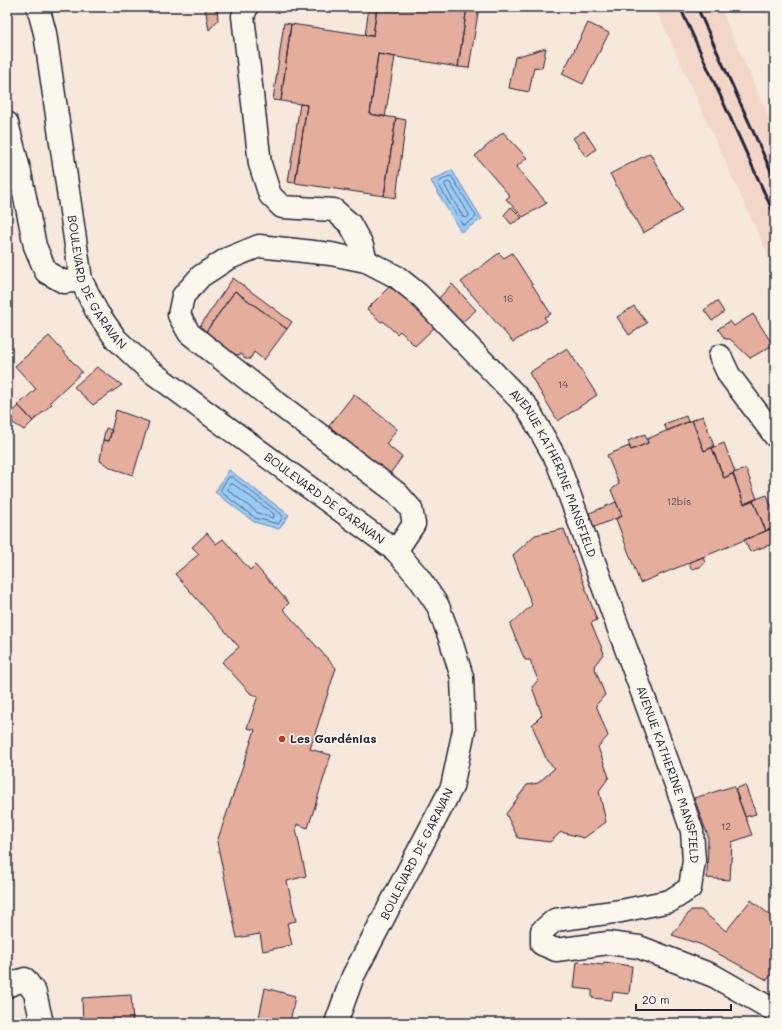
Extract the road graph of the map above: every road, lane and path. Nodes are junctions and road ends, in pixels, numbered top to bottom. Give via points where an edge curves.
1 (38, 7) edge
2 (247, 7) edge
3 (7, 123) edge
4 (366, 261) junction
5 (81, 280) junction
6 (720, 356) dead end
7 (775, 436) edge
8 (396, 551) junction
9 (16, 983) edge
10 (775, 1011) edge
11 (42, 1023) edge
12 (338, 1023) edge

1 - 5 street, BOULEVARD DE GARAVAN via 45,33
2 - 4 street via 243,16 260,164 270,195 282,207 334,210 350,224 362,246
3 - 5 street via 35,246 46,272 64,282
4 - 8 street, AVENUE KATHERINE MANSFIELD via 331,254 259,246 226,259 201,276 183,296 179,315 189,333 396,493 411,509 414,524
4 - 10 street, AVENUE KATHERINE MANSFIELD via 397,277 418,294 527,407 557,461 692,831 694,860 690,888 670,901 555,920 542,931 542,944 556,950 608,943 639,947 714,976
5 - 8 street, BOULEVARD DE GARAVAN via 97,312 116,339 149,370
6 - 7 street via 729,375
8 - 12 street, BOULEVARD DE GARAVAN via 438,606 462,677 464,730 452,787 353,976
9 - 11 street via 35,993

